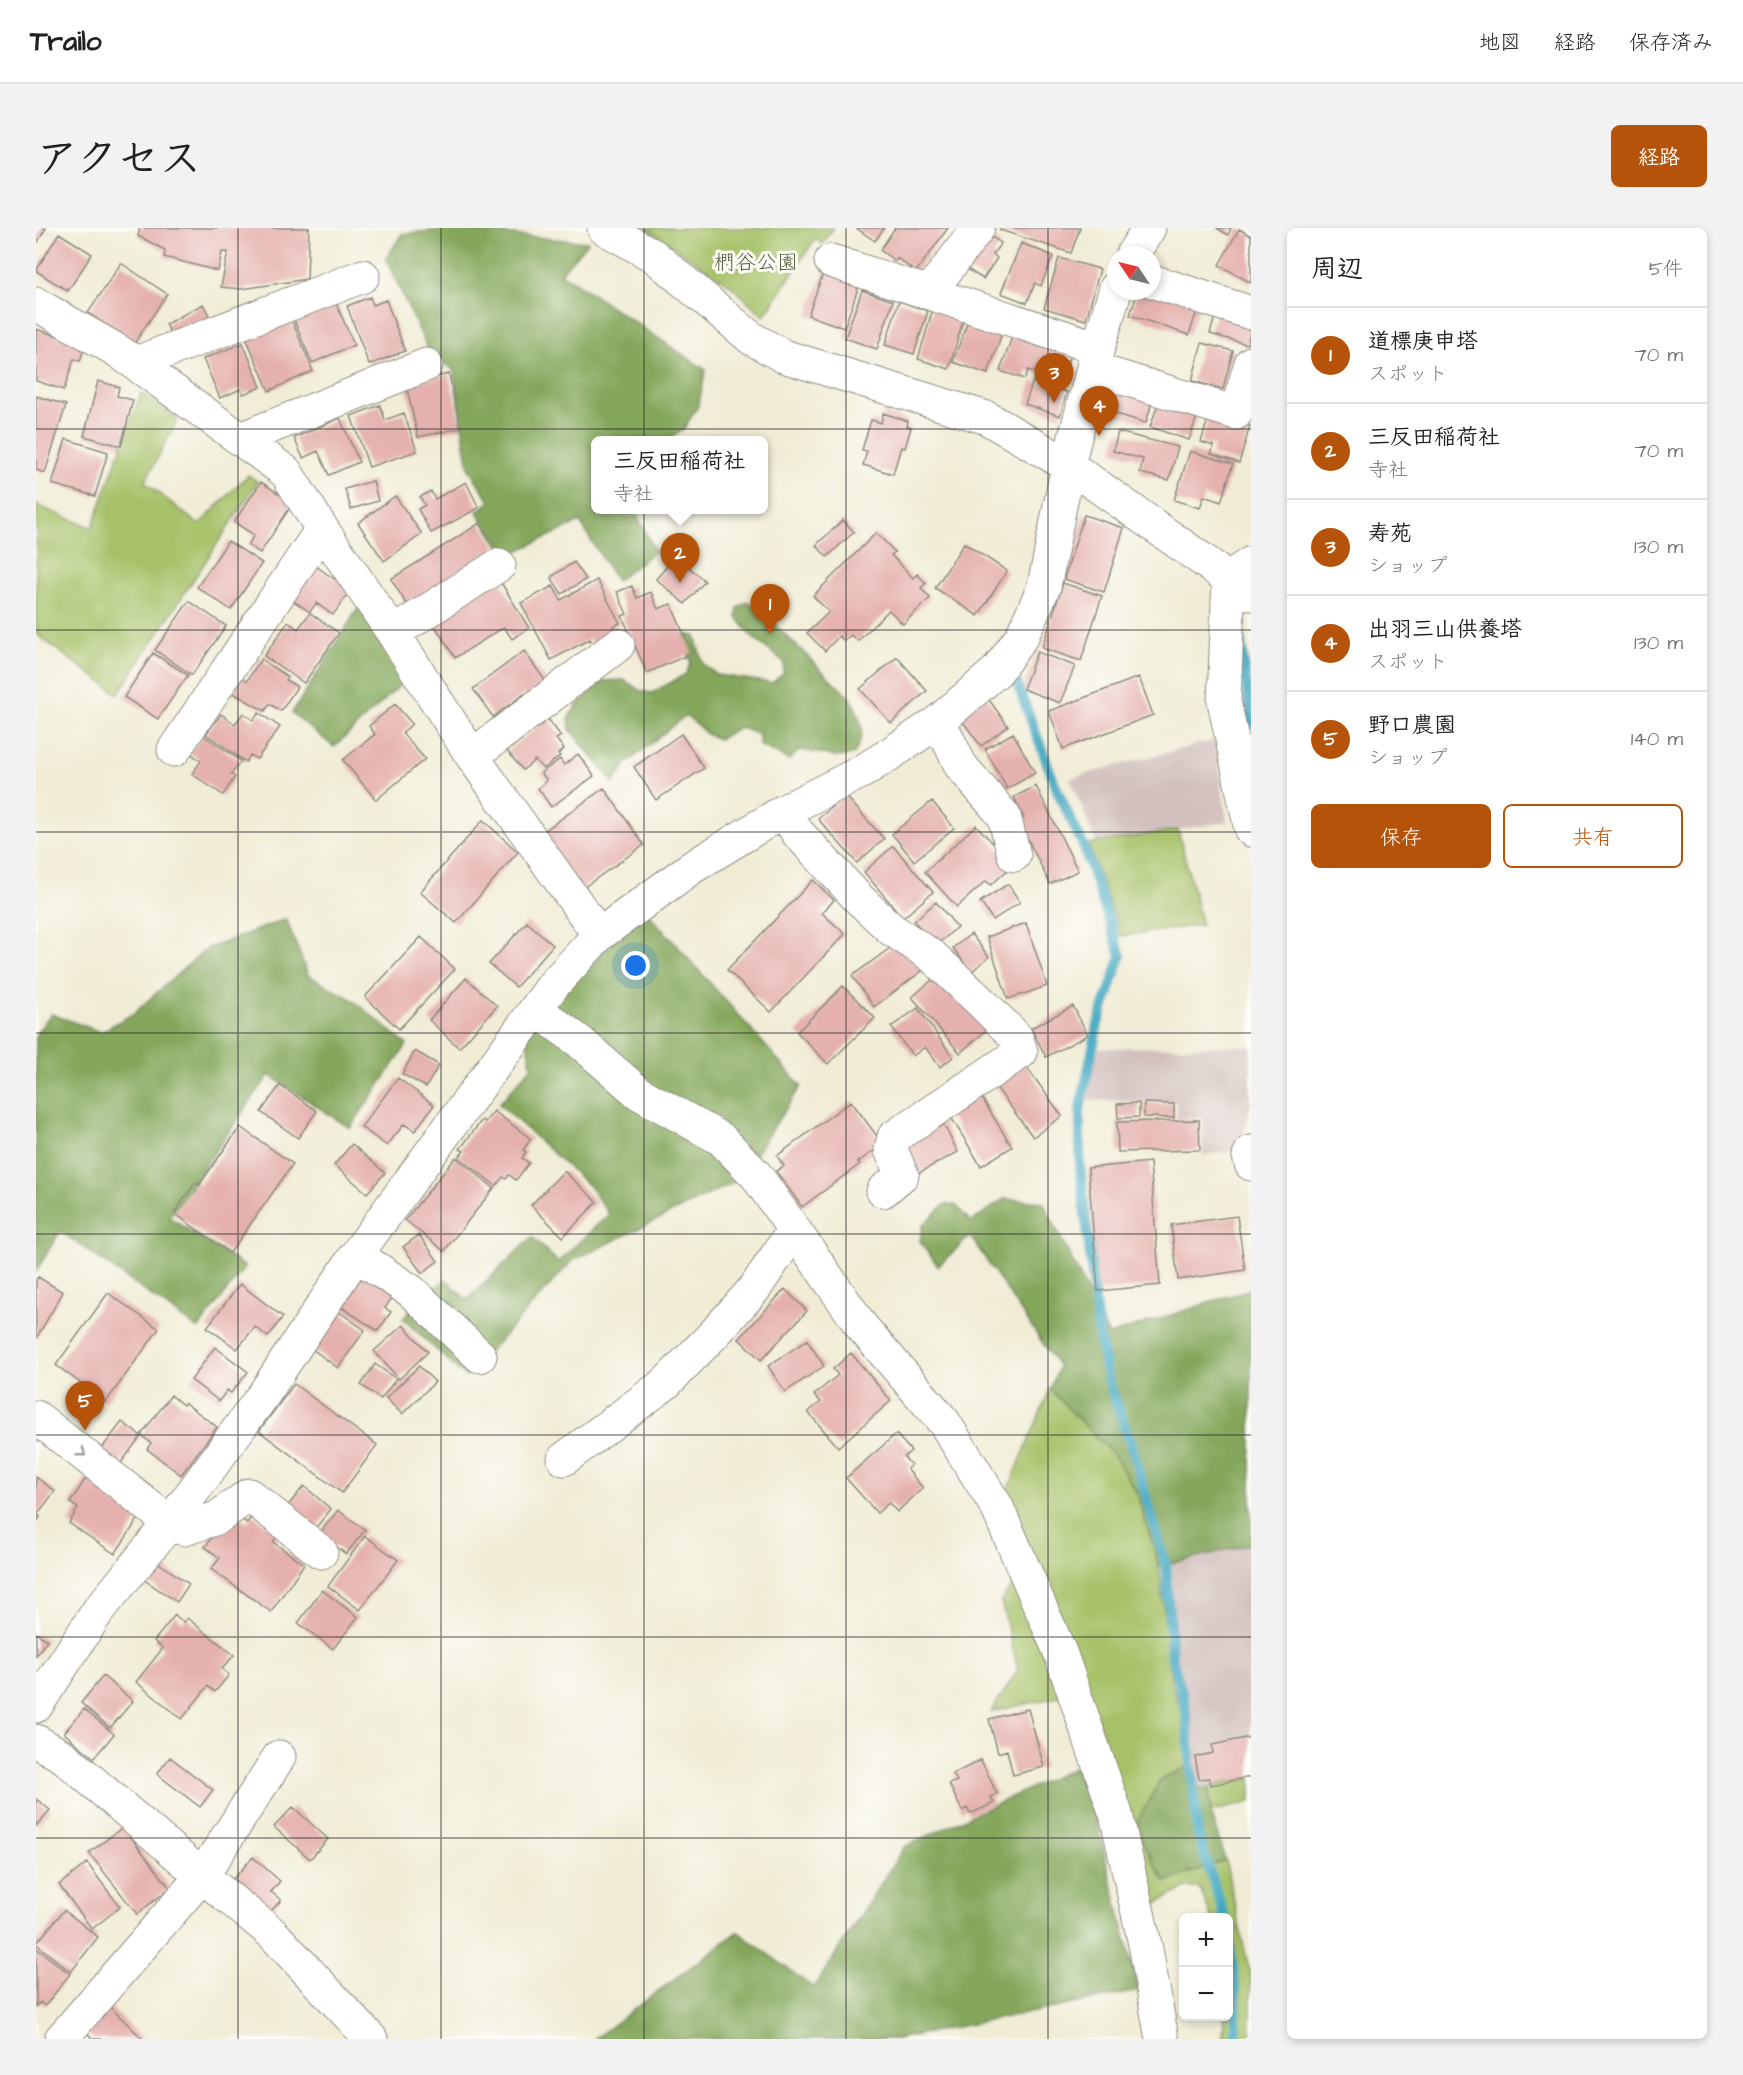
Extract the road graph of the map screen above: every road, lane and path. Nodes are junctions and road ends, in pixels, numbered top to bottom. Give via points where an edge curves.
1 (604, 228) edge
2 (978, 228) edge
3 (1149, 228) edge
4 (1138, 246) edge
5 (831, 261) dead end
6 (363, 276) dead end
7 (1161, 284) edge
8 (929, 293) junction
9 (1113, 300) edge
10 (36, 304) edge
11 (1251, 313) edge
12 (1096, 359) junction
13 (136, 363) junction
14 (1251, 363) edge
15 (426, 365) dead end
16 (240, 439) junction
17 (1068, 465) junction
18 (322, 529) junction
19 (499, 565) dead end
20 (1244, 578) edge
21 (393, 633) junction
22 (618, 645) dead end
23 (939, 721) junction
24 (174, 750) dead end
25 (472, 756) junction
26 (784, 811) junction
27 (1251, 830) edge
28 (1014, 855) dead end
29 (599, 935) junction
30 (537, 1010) junction
31 (1251, 1152) edge
32 (1251, 1164) edge
33 (884, 1191) dead end
34 (794, 1230) junction
35 (356, 1256) junction
36 (480, 1356) dead end
37 (36, 1417) edge
38 (564, 1459) dead end
39 (170, 1523) junction
40 (321, 1552) dead end
41 (37, 1701) edge
42 (36, 1741) edge
43 (279, 1757) dead end
44 (202, 1876) junction
45 (61, 2039) edge
46 (371, 2039) edge
47 (1162, 2039) edge

1 - 17 street via 654,256 751,338 783,356 987,418
2 - 8 street
3 - 4 street
5 - 8 street
6 - 13 street
7 - 11 street
8 - 12 street
9 - 12 street
10 - 13 street
12 - 14 street via 1236,413
12 - 17 street
13 - 16 street
15 - 16 street
16 - 18 street via 286,472
17 - 20 street
17 - 23 street via 1044,587 1022,636 997,671
18 - 21 street
18 - 24 street
19 - 21 street
20 - 27 street via 1224,701
21 - 25 street
22 - 25 street
23 - 26 street via 863,771
23 - 28 street via 960,766 1004,816
25 - 29 street
26 - 29 street via 691,868
26 - 33 street via 797,832 859,899 891,929 932,956 984,1005 1016,1037 1021,1052 894,1137 891,1150 902,1175
29 - 30 street via 554,984
30 - 34 street via 639,1093 721,1138 756,1175
30 - 35 street
31 - 32 street
34 - 38 street via 755,1288 666,1383
34 - 47 street via 862,1327 944,1422 997,1507 1060,1652 1116,1814
35 - 36 street via 411,1291
35 - 39 street via 264,1395
37 -> 39 street
39 - 40 street via 184,1528 217,1518 249,1495
39 - 41 street via 98,1611
42 - 44 street via 63,1757
43 - 44 street
44 - 45 street
44 - 46 street via 272,1933

